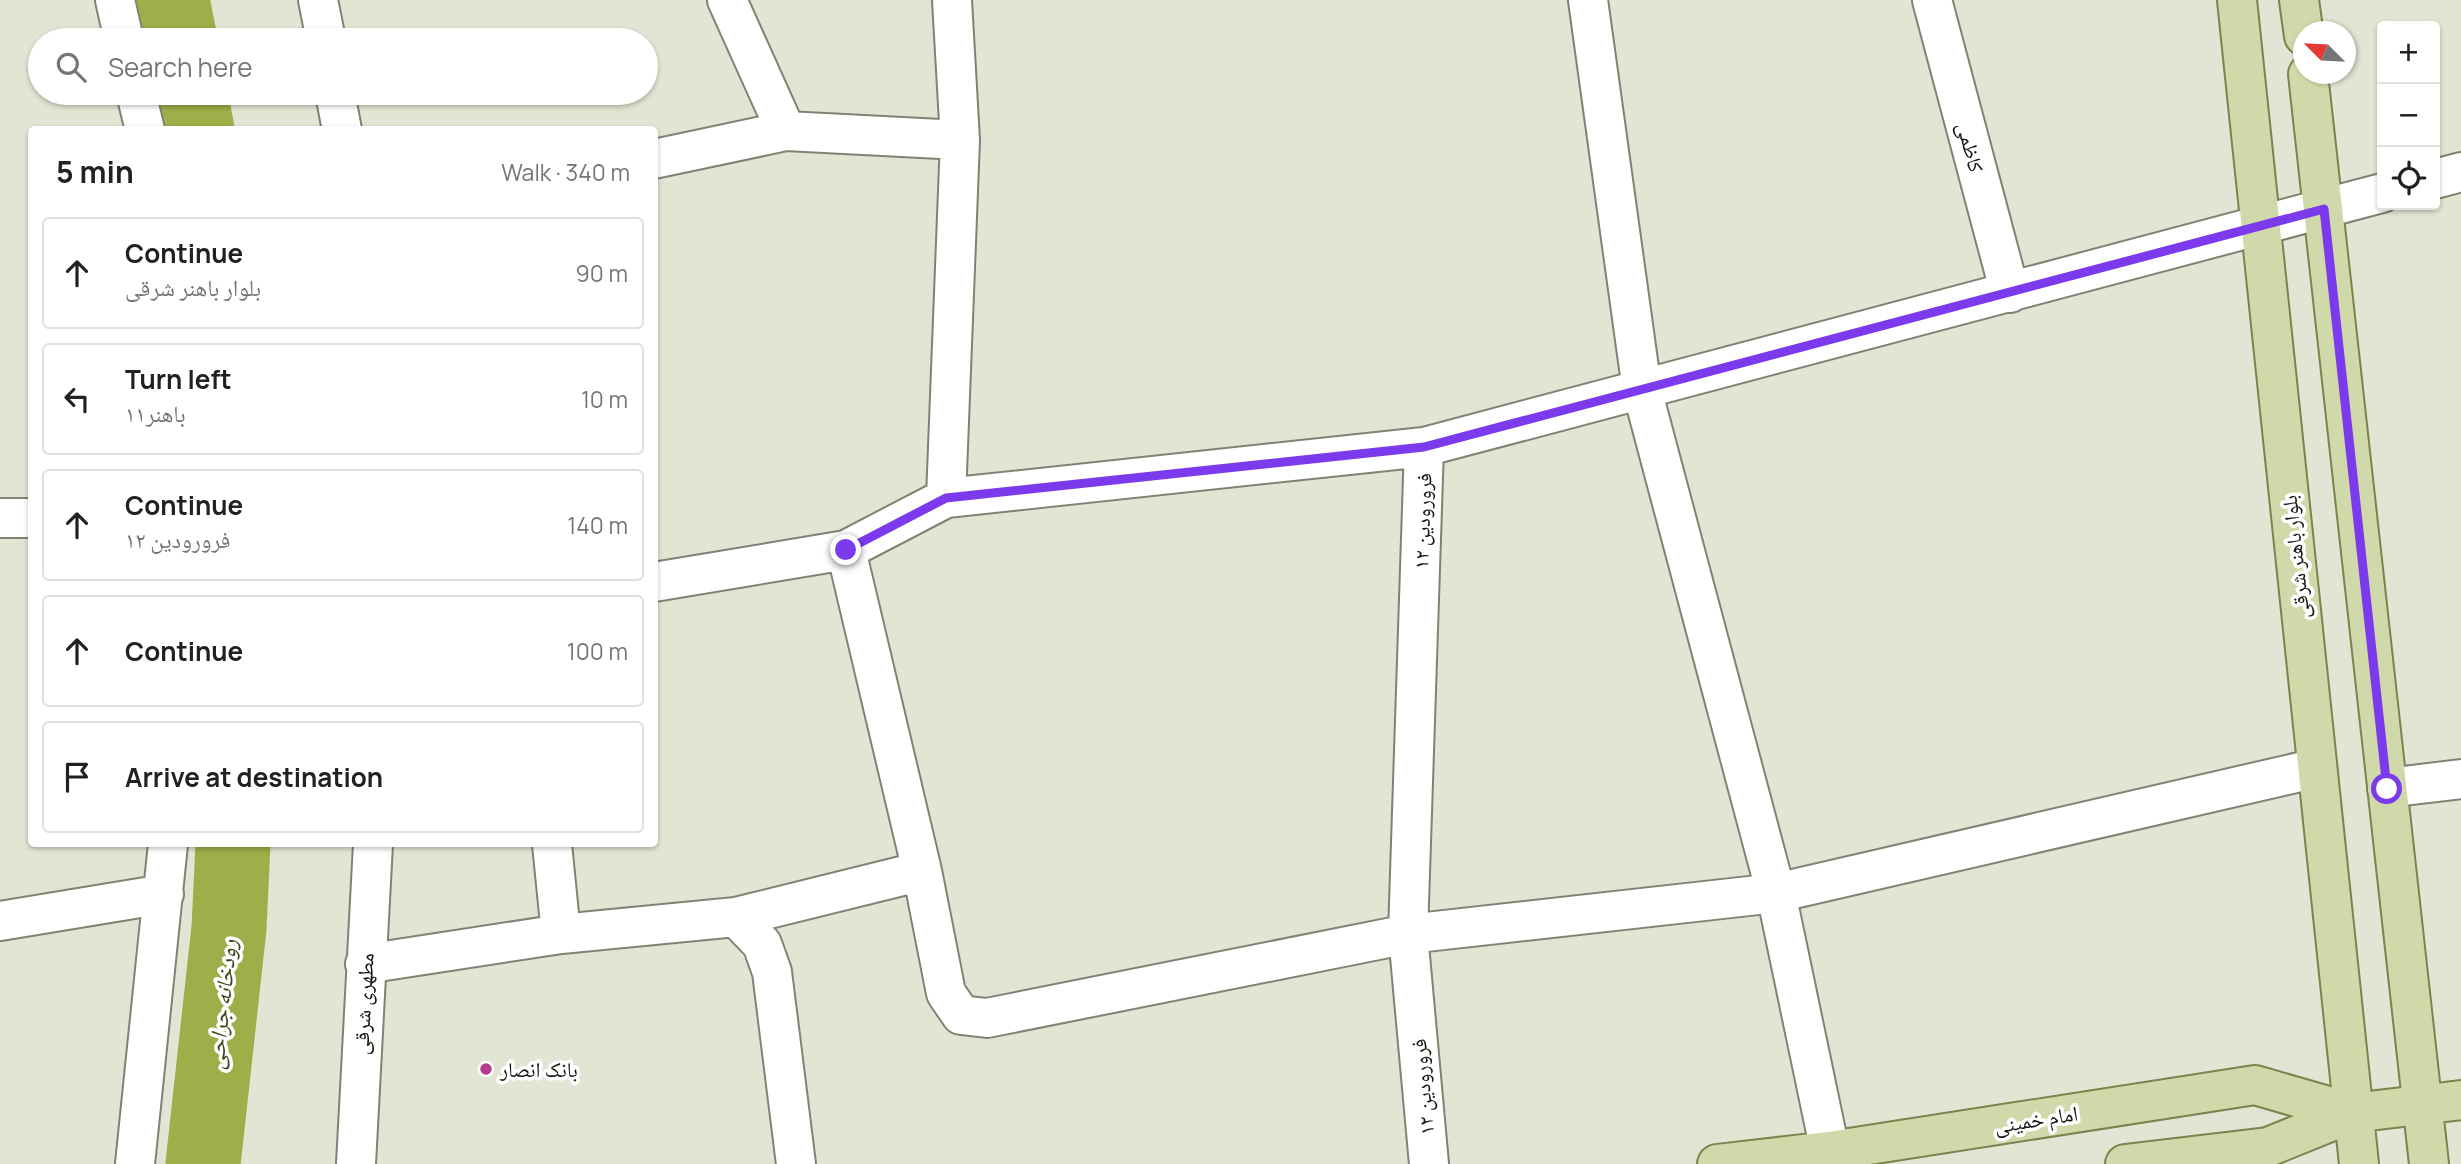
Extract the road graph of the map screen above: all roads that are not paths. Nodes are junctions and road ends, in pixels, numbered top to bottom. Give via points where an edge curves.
1 (115, 0) edge
2 (318, 0) edge
3 (727, 0) edge
4 (952, 0) edge
5 (1588, 0) edge
6 (1932, 0) edge
7 (2237, 0) edge
8 (2299, 0) edge
9 (2302, 21) edge
10 (121, 28) edge
11 (324, 28) edge
12 (2309, 84) edge
13 (139, 105) edge
14 (337, 105) edge
15 (144, 126) edge
16 (341, 126) edge
17 (786, 131) junction
18 (960, 140) junction
19 (658, 158) edge
20 (2461, 172) edge
21 (2440, 178) edge
22 (2377, 194) edge
23 (2324, 209) junction
24 (2261, 227) junction
25 (2010, 293) junction
26 (1642, 390) junction
27 (1424, 447) junction
28 (946, 498) junction
29 (0, 518) edge
30 (28, 518) edge
31 (846, 550) junction
32 (658, 581) edge
33 (2317, 768) junction
34 (2461, 779) edge
35 (2387, 789) junction
36 (169, 847) edge
37 (373, 847) edge
38 (552, 847) edge
39 (922, 871) junction
40 (1776, 893) junction
41 (164, 894) junction
42 (736, 917) junction
43 (0, 921) edge
44 (561, 934) junction
45 (1408, 934) junction
46 (365, 964) junction
47 (2461, 1100) edge
48 (2422, 1105) junction
49 (2352, 1113) junction
50 (1830, 1151) junction
51 (135, 1164) edge
52 (356, 1164) edge
53 (796, 1164) edge
54 (1429, 1164) edge
55 (1717, 1164) edge
56 (2125, 1164) edge
57 (2359, 1164) edge
58 (2429, 1164) edge

1 - 10 street
2 - 11 street
3 - 17 street
4 - 18 street
5 - 26 street
6 - 25 street, کاظمی
7 - 24 main road, بلوار باهنر شرقی
8 - 9 main road
12 - 23 main road
13 - 15 street
14 - 16 street
17 - 18 street
17 - 19 street
18 - 28 street
20 - 21 street
22 - 23 street, ۱۲ فرورودین
23 - 24 street, ۱۲ فرورودین
23 - 35 main road
24 - 25 street, ۱۲ فرورودین
24 - 33 main road, بلوار باهنر شرقی
25 - 26 street, ۱۲ فرورودین
26 - 27 street, ۱۲ فرورودین
26 - 40 street
27 - 28 street
27 - 45 street, ۱۲ فرورودین
28 - 31 street
29 - 30 street
31 - 32 street
31 - 39 street
33 - 40 street
33 - 49 main road, بلوار باهنر شرقی
34 - 35 street
35 - 48 main road
36 - 41 street
37 - 46 street, مطهری شرقی
38 - 44 street
39 - 42 street
39 - 45 street via 946,993 961,1016 987,1018
40 - 45 street
40 - 50 street
41 - 43 street
41 - 51 street
42 - 44 street
42 - 53 street via 762,944 772,972
44 - 46 street
45 - 54 street, ۱۲ فرورودین
46 - 52 street, مطهری شرقی
47 - 48 main road, امام خمینی
48 - 49 main road, امام خمینی
48 - 58 main road
49 - 50 main road, امام خمینی via 2255,1084
49 - 56 main road, امام خمینی via 2268,1147
49 - 57 main road, بلوار باهنر شرقی
50 - 55 main road, امام خمینی

